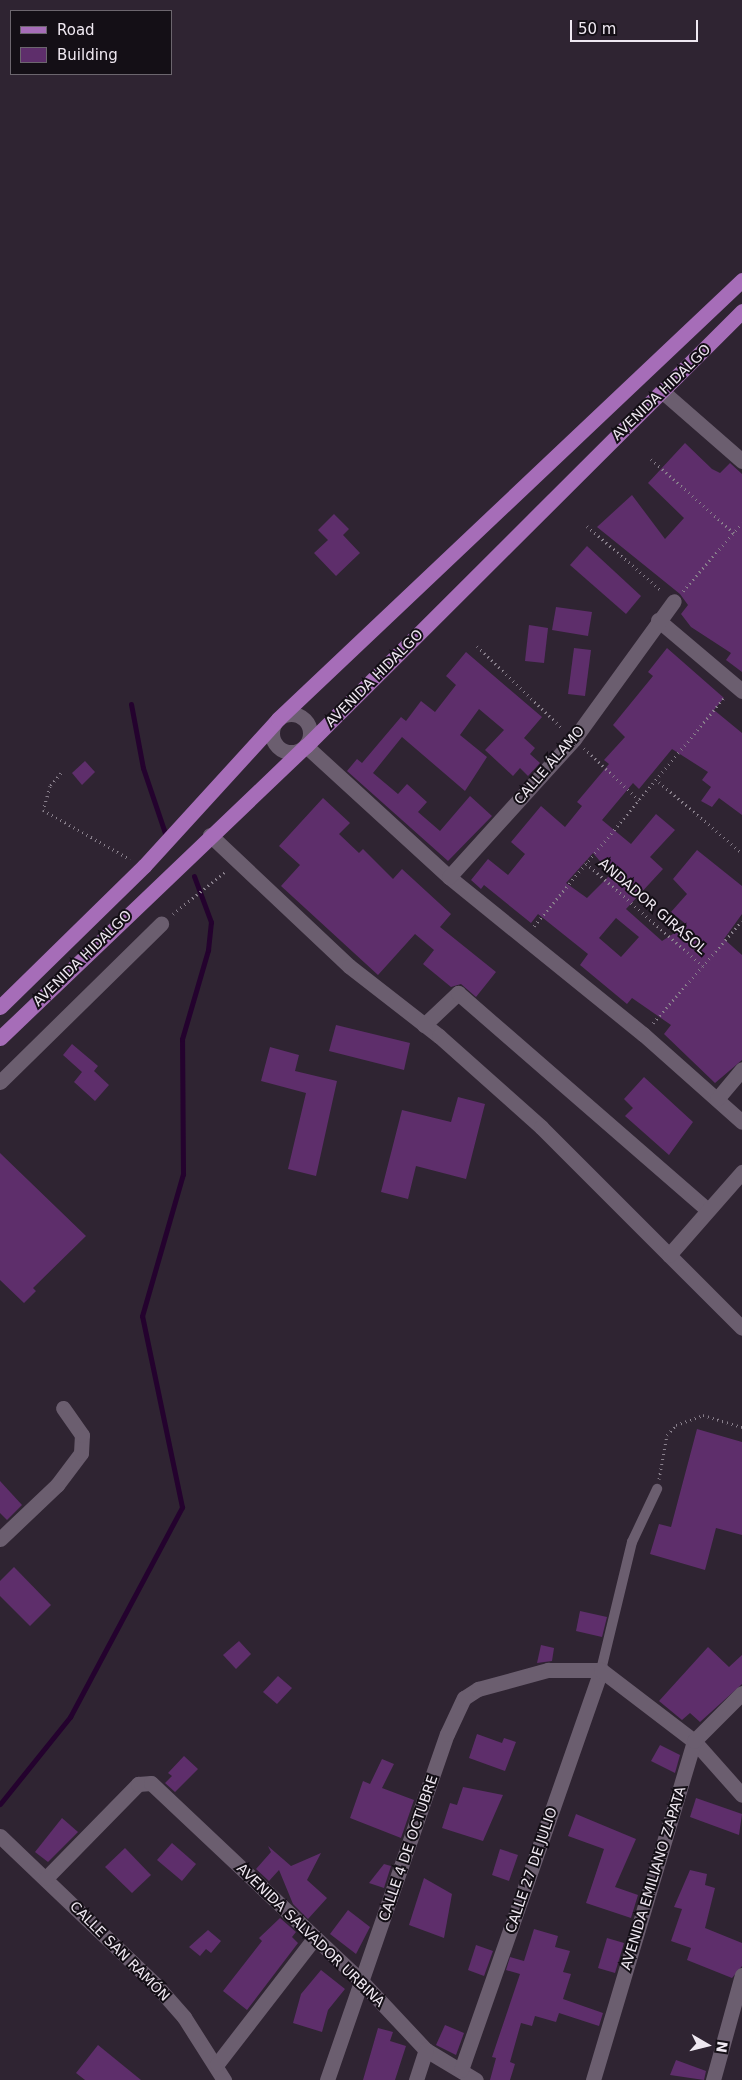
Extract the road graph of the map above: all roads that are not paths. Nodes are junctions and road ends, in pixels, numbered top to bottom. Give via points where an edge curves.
1 (742, 280) edge
2 (742, 311) edge
3 (663, 392) junction
4 (742, 461) edge
5 (674, 601) road end
6 (658, 620) junction
7 (740, 684) edge
8 (278, 719) junction
9 (306, 746) junction
10 (210, 835) junction
11 (449, 877) junction
12 (160, 924) dead end
13 (0, 1007) edge
14 (424, 1025) junction
15 (0, 1038) edge
16 (742, 1069) edge
17 (0, 1082) edge
18 (717, 1099) junction
19 (742, 1122) edge
20 (742, 1172) edge
21 (708, 1210) junction
22 (670, 1254) junction
23 (742, 1328) edge
24 (63, 1408) dead end
25 (657, 1489) road end
26 (0, 1539) edge
27 (600, 1670) junction
28 (742, 1693) edge
29 (694, 1740) junction
30 (742, 1795) edge
31 (0, 1836) edge
32 (46, 1878) junction
33 (315, 1938) junction
34 (742, 1975) edge
35 (363, 1984) junction
36 (426, 2050) junction
37 (217, 2064) junction
38 (461, 2070) junction
39 (224, 2080) edge
40 (327, 2080) edge
41 (416, 2080) edge
42 (476, 2080) edge
43 (593, 2080) edge
44 (713, 2080) edge

1 - 8 main road, AVENIDA HIDALGO
2 - 3 main road, AVENIDA HIDALGO
3 - 4 street
3 - 9 main road, AVENIDA HIDALGO via 559,490
5 - 6 street, CALLE ÁLAMO
6 - 7 street
6 - 11 street, CALLE ÁLAMO via 574,739
8 - 9 street via 293,713 306,718 310,733
8 - 9 street via 271,735 277,747 291,752
8 - 13 main road, AVENIDA HIDALGO via 144,866
9 - 10 main road, AVENIDA HIDALGO
9 - 11 street
10 - 14 street via 349,966
10 - 15 main road, AVENIDA HIDALGO
11 - 18 street via 643,1034
12 - 17 street
14 - 21 street via 458,993
14 - 22 street via 542,1127
16 - 18 street
18 - 19 street
20 - 21 street
21 - 22 street
22 - 23 street
24 - 26 street via 82,1435 81,1453 57,1485
25 - 27 lane via 632,1542
27 - 29 street
27 - 35 street, CALLE 4 DE OCTUBRE via 548,1670 478,1688 464,1698 455,1713
27 - 38 street, CALLE 27 DE JULIO
28 - 29 street, AVENIDA EMILIANO ZAPATA
29 - 30 street
29 - 43 street, AVENIDA EMILIANO ZAPATA
31 - 32 street, CALLE SAN RAMÓN
32 - 33 street, AVENIDA SALVADOR URBINA via 138,1784 151,1782
32 - 37 street, CALLE SAN RAMÓN via 155,1984
33 - 35 street, AVENIDA SALVADOR URBINA
33 - 37 street
34 - 44 street
35 - 36 street, AVENIDA SALVADOR URBINA
35 - 40 street, CALLE 4 DE OCTUBRE
36 - 38 street, AVENIDA SALVADOR URBINA
36 - 41 street
37 - 39 street, CALLE SAN RAMÓN
38 - 42 street, AVENIDA SALVADOR URBINA

